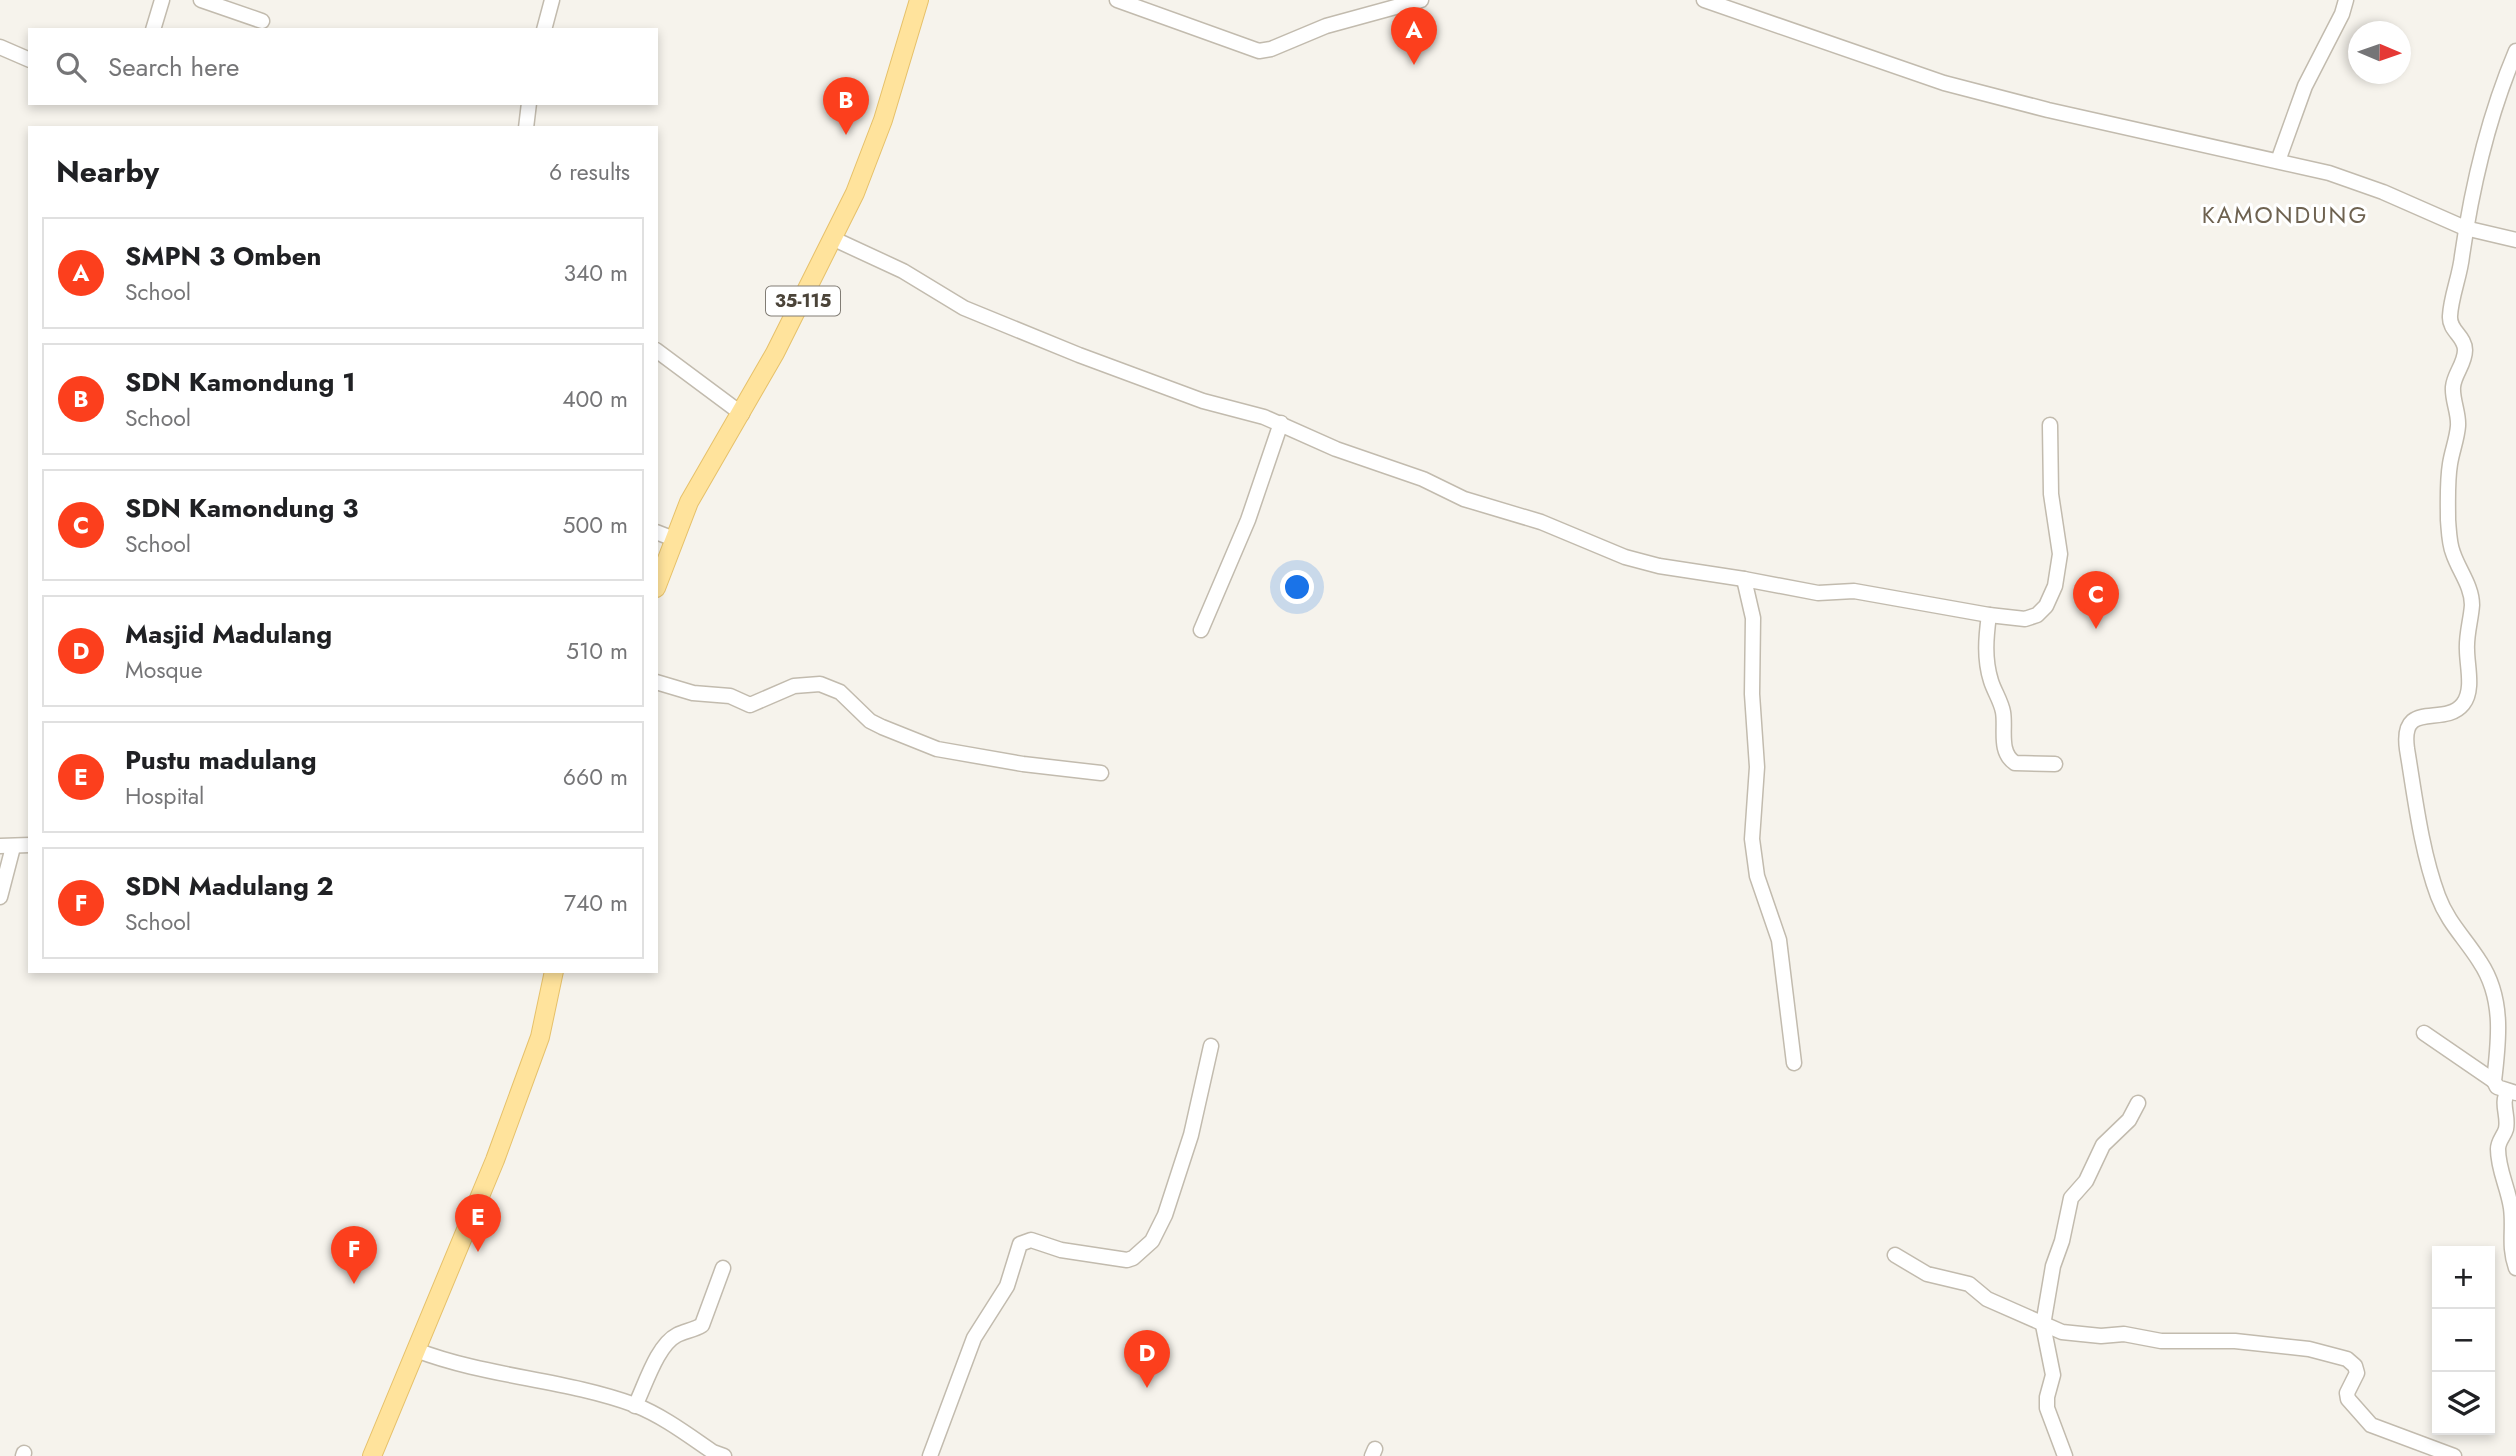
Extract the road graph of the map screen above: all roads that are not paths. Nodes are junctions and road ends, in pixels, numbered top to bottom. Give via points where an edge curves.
1 (162, 0) edge
2 (201, 0) edge
3 (552, 0) edge
4 (919, 0) edge
5 (1118, 0) edge
6 (1421, 0) edge
7 (1704, 0) edge
8 (2346, 0) edge
9 (262, 21) dead end
10 (154, 28) edge
11 (545, 28) edge
12 (0, 47) edge
13 (2516, 51) edge
14 (28, 59) edge
15 (529, 105) edge
16 (526, 126) edge
17 (2278, 161) junction
18 (2465, 228) junction
19 (834, 239) junction
20 (2516, 240) edge
21 (658, 351) edge
22 (742, 414) junction
23 (1281, 423) junction
24 (2050, 425) dead end
25 (658, 533) edge
26 (674, 538) junction
27 (1744, 579) junction
28 (658, 582) edge
29 (1989, 615) junction
30 (1201, 630) dead end
31 (658, 683) edge
32 (2055, 764) dead end
33 (1101, 773) dead end
34 (28, 845) edge
35 (7, 846) edge
36 (0, 897) edge
37 (554, 973) edge
38 (2424, 1033) dead end
39 (1211, 1046) dead end
40 (1794, 1063) dead end
41 (2494, 1081) junction
42 (2512, 1092) edge
43 (2138, 1103) dead end
44 (1895, 1255) dead end
45 (723, 1268) dead end
46 (2516, 1268) edge
47 (2043, 1325) junction
48 (416, 1350) junction
49 (635, 1405) junction
50 (716, 1455) edge
51 (372, 1456) edge
52 (930, 1456) edge
53 (2064, 1456) edge
54 (2454, 1456) edge

1 - 10 street
2 - 9 street
3 - 11 street
4 - 19 main road, 35-115 via 874,146
5 - 6 street via 1259,51 1326,26
7 - 17 street via 1944,83
8 - 17 street via 2305,86
12 - 14 street
13 - 18 street via 2478,164
15 - 16 street
17 - 18 street via 2351,180
18 - 20 street
18 - 41 street via 2450,315 2465,353 2453,388 2458,429 2448,509 2453,554 2472,606 2468,691 2456,710 2418,717 2406,733 2437,894 2447,918 2481,963 2498,1006
19 - 22 main road, 35-115
19 - 23 street via 978,314 1180,393
21 - 22 street
22 - 26 main road, 35-115 via 712,460
23 - 27 street via 1336,449 1423,478 1464,499 1541,523 1625,557
23 - 30 street via 1248,520
24 - 29 street via 2051,494 2060,554 2055,586 2037,615 2025,619
25 - 26 street
26 - 28 main road, 35-115
27 - 29 street
27 - 40 street via 1753,618 1757,767 1752,839 1758,876 1779,940
29 - 32 street via 1987,660 2002,709 2005,751 2015,763
31 - 33 street via 693,693 730,696 750,705 794,686 820,684 847,696 870,721 937,749
34 - 35 street
35 - 36 street
37 - 48 main road via 540,1037 511,1117
38 - 41 street
39 - 52 street via 1191,1135 1156,1236 1127,1260 1061,1250 1031,1240 1020,1244 1007,1286 974,1338
41 - 42 street via 2497,1087
42 - 46 street via 2504,1101 2506,1130 2498,1145 2511,1208 2510,1249
43 - 47 street via 2129,1119 2103,1144 2086,1181 2071,1198
44 - 47 street via 1927,1274 1969,1284 1987,1299
45 - 49 street via 702,1325 666,1344
47 - 53 street via 2053,1376 2047,1408
47 - 54 street via 2081,1335 2235,1341 2347,1359 2357,1373 2348,1399 2371,1425
48 - 49 street
48 - 51 main road
49 - 50 street

